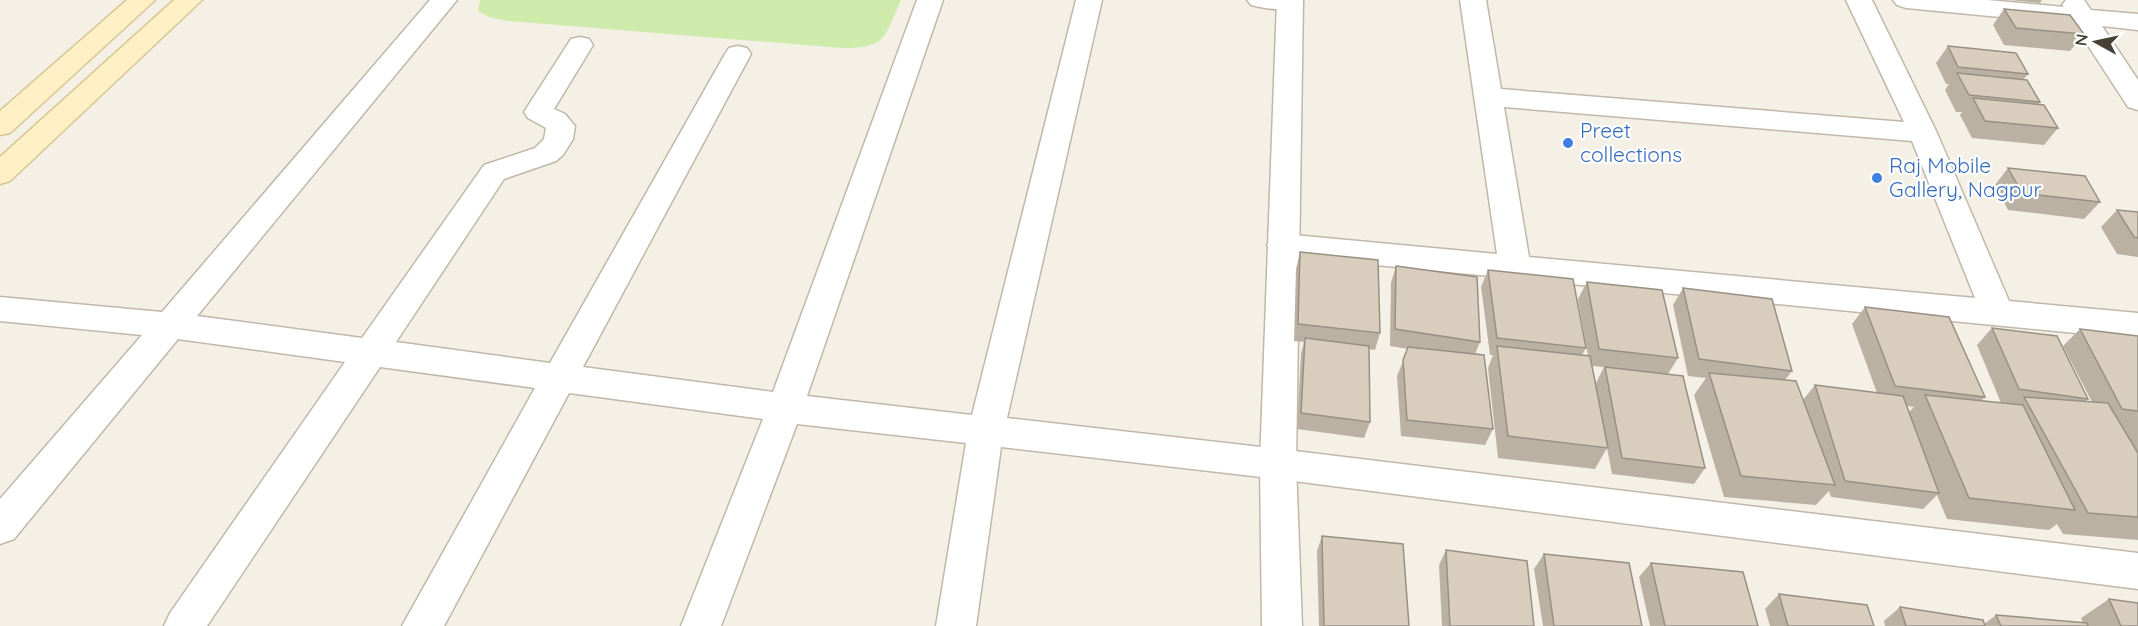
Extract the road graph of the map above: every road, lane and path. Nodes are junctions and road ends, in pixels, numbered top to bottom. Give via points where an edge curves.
1 (142, 0) edge
2 (189, 0) edge
3 (444, 0) edge
4 (930, 0) edge
5 (1089, 0) edge
6 (1473, 0) edge
7 (1860, 0) edge
8 (1906, 0) edge
9 (1280, 1) edge
10 (2078, 8) edge
11 (2138, 22) edge
12 (580, 45) dead end
13 (738, 54) dead end
14 (1488, 97) junction
15 (2138, 101) edge
16 (0, 126) edge
17 (1923, 133) junction
18 (0, 174) edge
19 (1283, 245) junction
20 (1515, 267) junction
21 (0, 309) edge
22 (1997, 312) junction
23 (170, 325) junction
24 (2138, 326) edge
25 (370, 350) junction
26 (560, 377) junction
27 (785, 408) junction
28 (986, 430) junction
29 (1278, 464) junction
30 (0, 527) edge
31 (2138, 571) edge
32 (184, 626) edge
33 (422, 626) edge
34 (701, 626) edge
35 (956, 626) edge
36 (1282, 626) edge

1 - 16 main road
2 - 18 main road
3 - 23 street
4 - 27 street
5 - 28 street
6 - 14 street
7 - 17 street
8 - 10 street
9 - 19 street
10 - 11 street
10 - 15 street
12 - 25 street via 538,112 561,126 556,147 534,161 494,172
13 - 26 street
14 - 17 street
14 - 20 street
17 - 22 street
19 - 20 street
19 - 29 street
20 - 22 street
21 - 23 street
22 - 24 street
23 - 25 street
23 - 30 street
25 - 26 street
25 - 32 street
26 - 27 street
26 - 33 street
27 - 28 street
27 - 34 street
28 - 29 street
28 - 35 street
29 - 31 street
29 - 36 street

